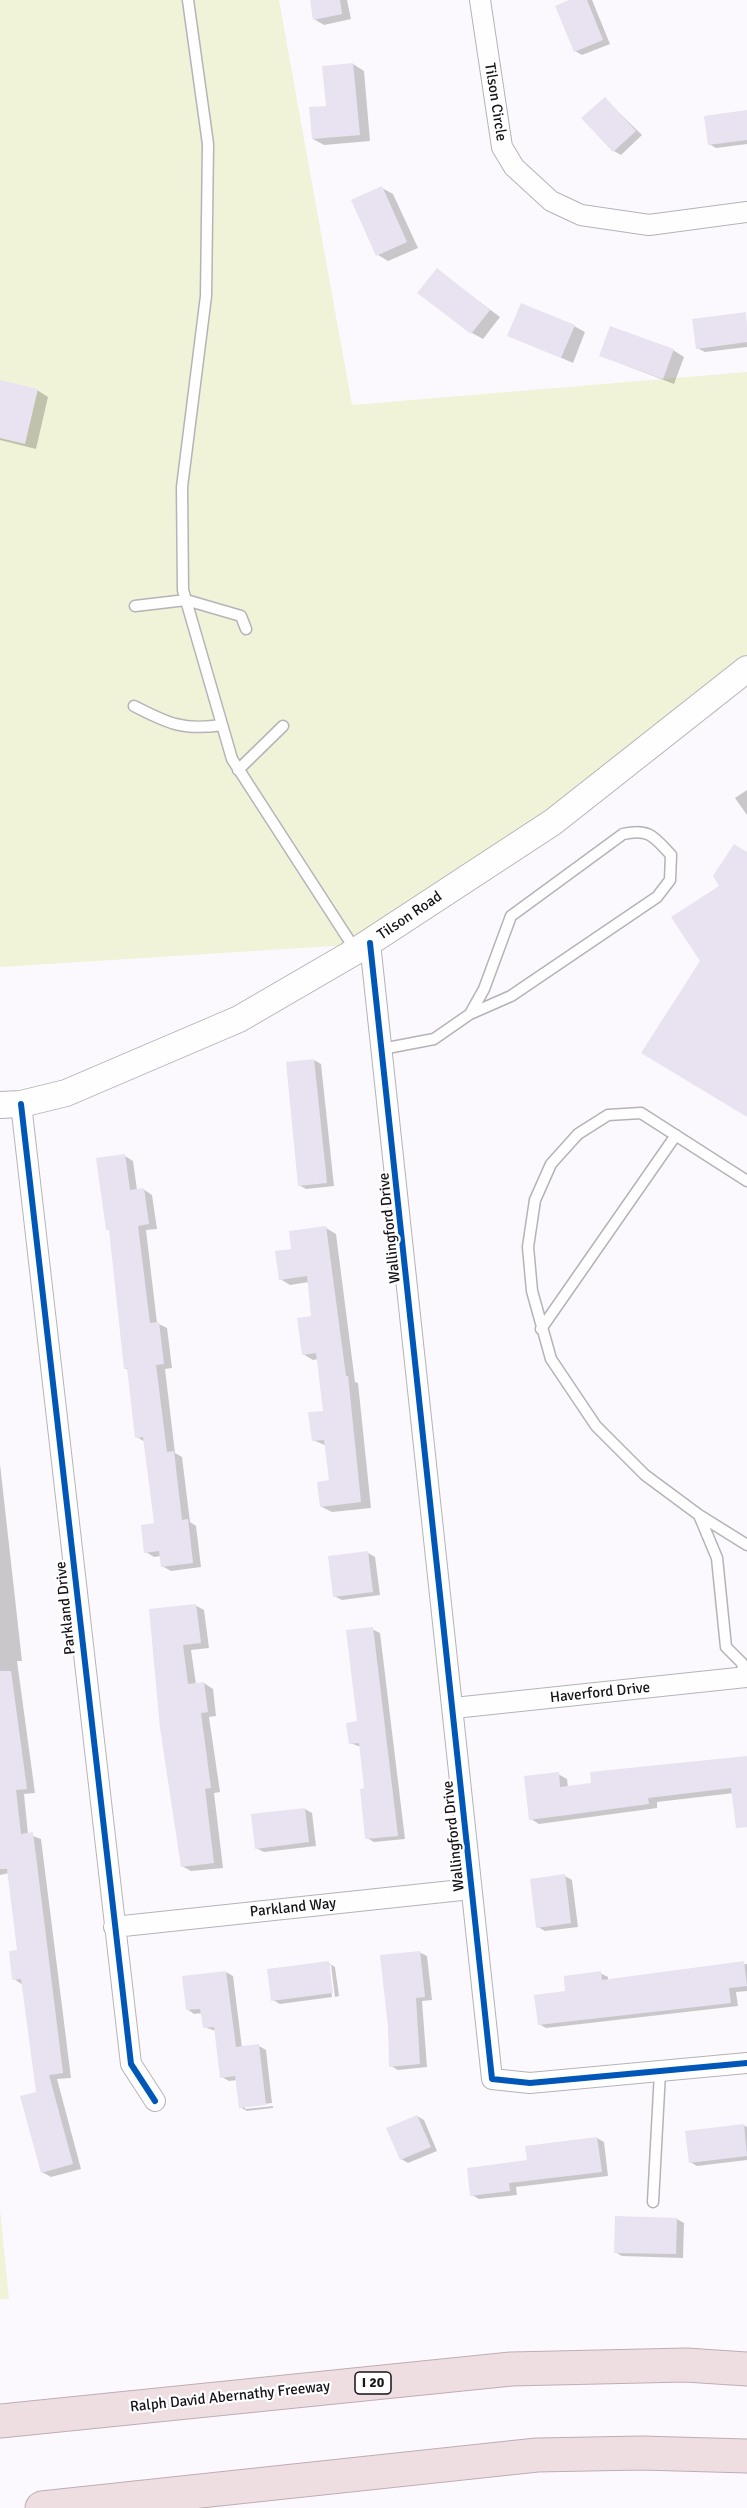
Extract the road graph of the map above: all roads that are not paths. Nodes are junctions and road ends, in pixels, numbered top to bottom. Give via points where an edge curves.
1 (188, 0) edge
2 (480, 0) edge
3 (747, 212) edge
4 (186, 600) junction
5 (135, 606) dead end
6 (246, 629) dead end
7 (747, 669) edge
8 (134, 706) dead end
9 (222, 724) junction
10 (283, 726) dead end
11 (238, 770) junction
12 (363, 947) junction
13 (470, 1014) junction
14 (382, 1049) junction
15 (11, 1105) edge
16 (676, 1135) junction
17 (747, 1181) edge
18 (541, 1329) junction
19 (699, 1515) junction
20 (747, 1545) edge
21 (745, 1668) edge
22 (454, 1708) junction
23 (471, 1889) junction
24 (114, 1927) junction
25 (747, 2063) edge
26 (660, 2072) junction
27 (155, 2101) dead end
28 (653, 2202) dead end
29 (747, 2369) edge
30 (0, 2421) edge
31 (747, 2456) edge
32 (42, 2508) edge

1 - 4 lane via 208,144 206,296 182,487
2 - 3 street, Tilson Circle via 502,147 514,167 551,201 581,215 649,225
4 - 5 lane
4 - 6 lane via 241,616
4 - 9 lane
7 - 12 street, Tilson Road via 552,822
8 - 9 lane via 170,724 203,728
9 - 11 lane
10 - 11 lane
11 - 12 lane
12 - 14 street, Wallingford Drive
12 - 15 street, Tilson Road via 240,1019 66,1093
13 - 13 lane via 511,996 657,897 670,880 671,855 650,833 623,834 511,916 484,989
13 - 14 lane via 434,1039
14 - 22 street, Wallingford Drive
15 - 24 street, Parkland Drive
16 - 17 lane
16 - 18 lane
16 - 18 lane via 641,1113 608,1115 578,1134 551,1164 535,1200 528,1247 532,1292
18 - 19 lane via 551,1359 596,1426 645,1476
19 - 20 lane
19 - 21 lane via 717,1558 726,1647
21 - 22 street, Haverford Drive
22 - 23 street, Wallingford Drive
23 - 24 street, Parkland Way
23 - 26 street, Wallingford Drive via 492,2079 530,2083
24 - 27 street, Parkland Drive via 131,2064
25 - 26 street, Wallingford Drive
26 - 28 lane
29 - 30 highway, Ralph David Abernathy Freeway / I 20 via 686,2365 511,2370
31 - 32 highway via 537,2455

